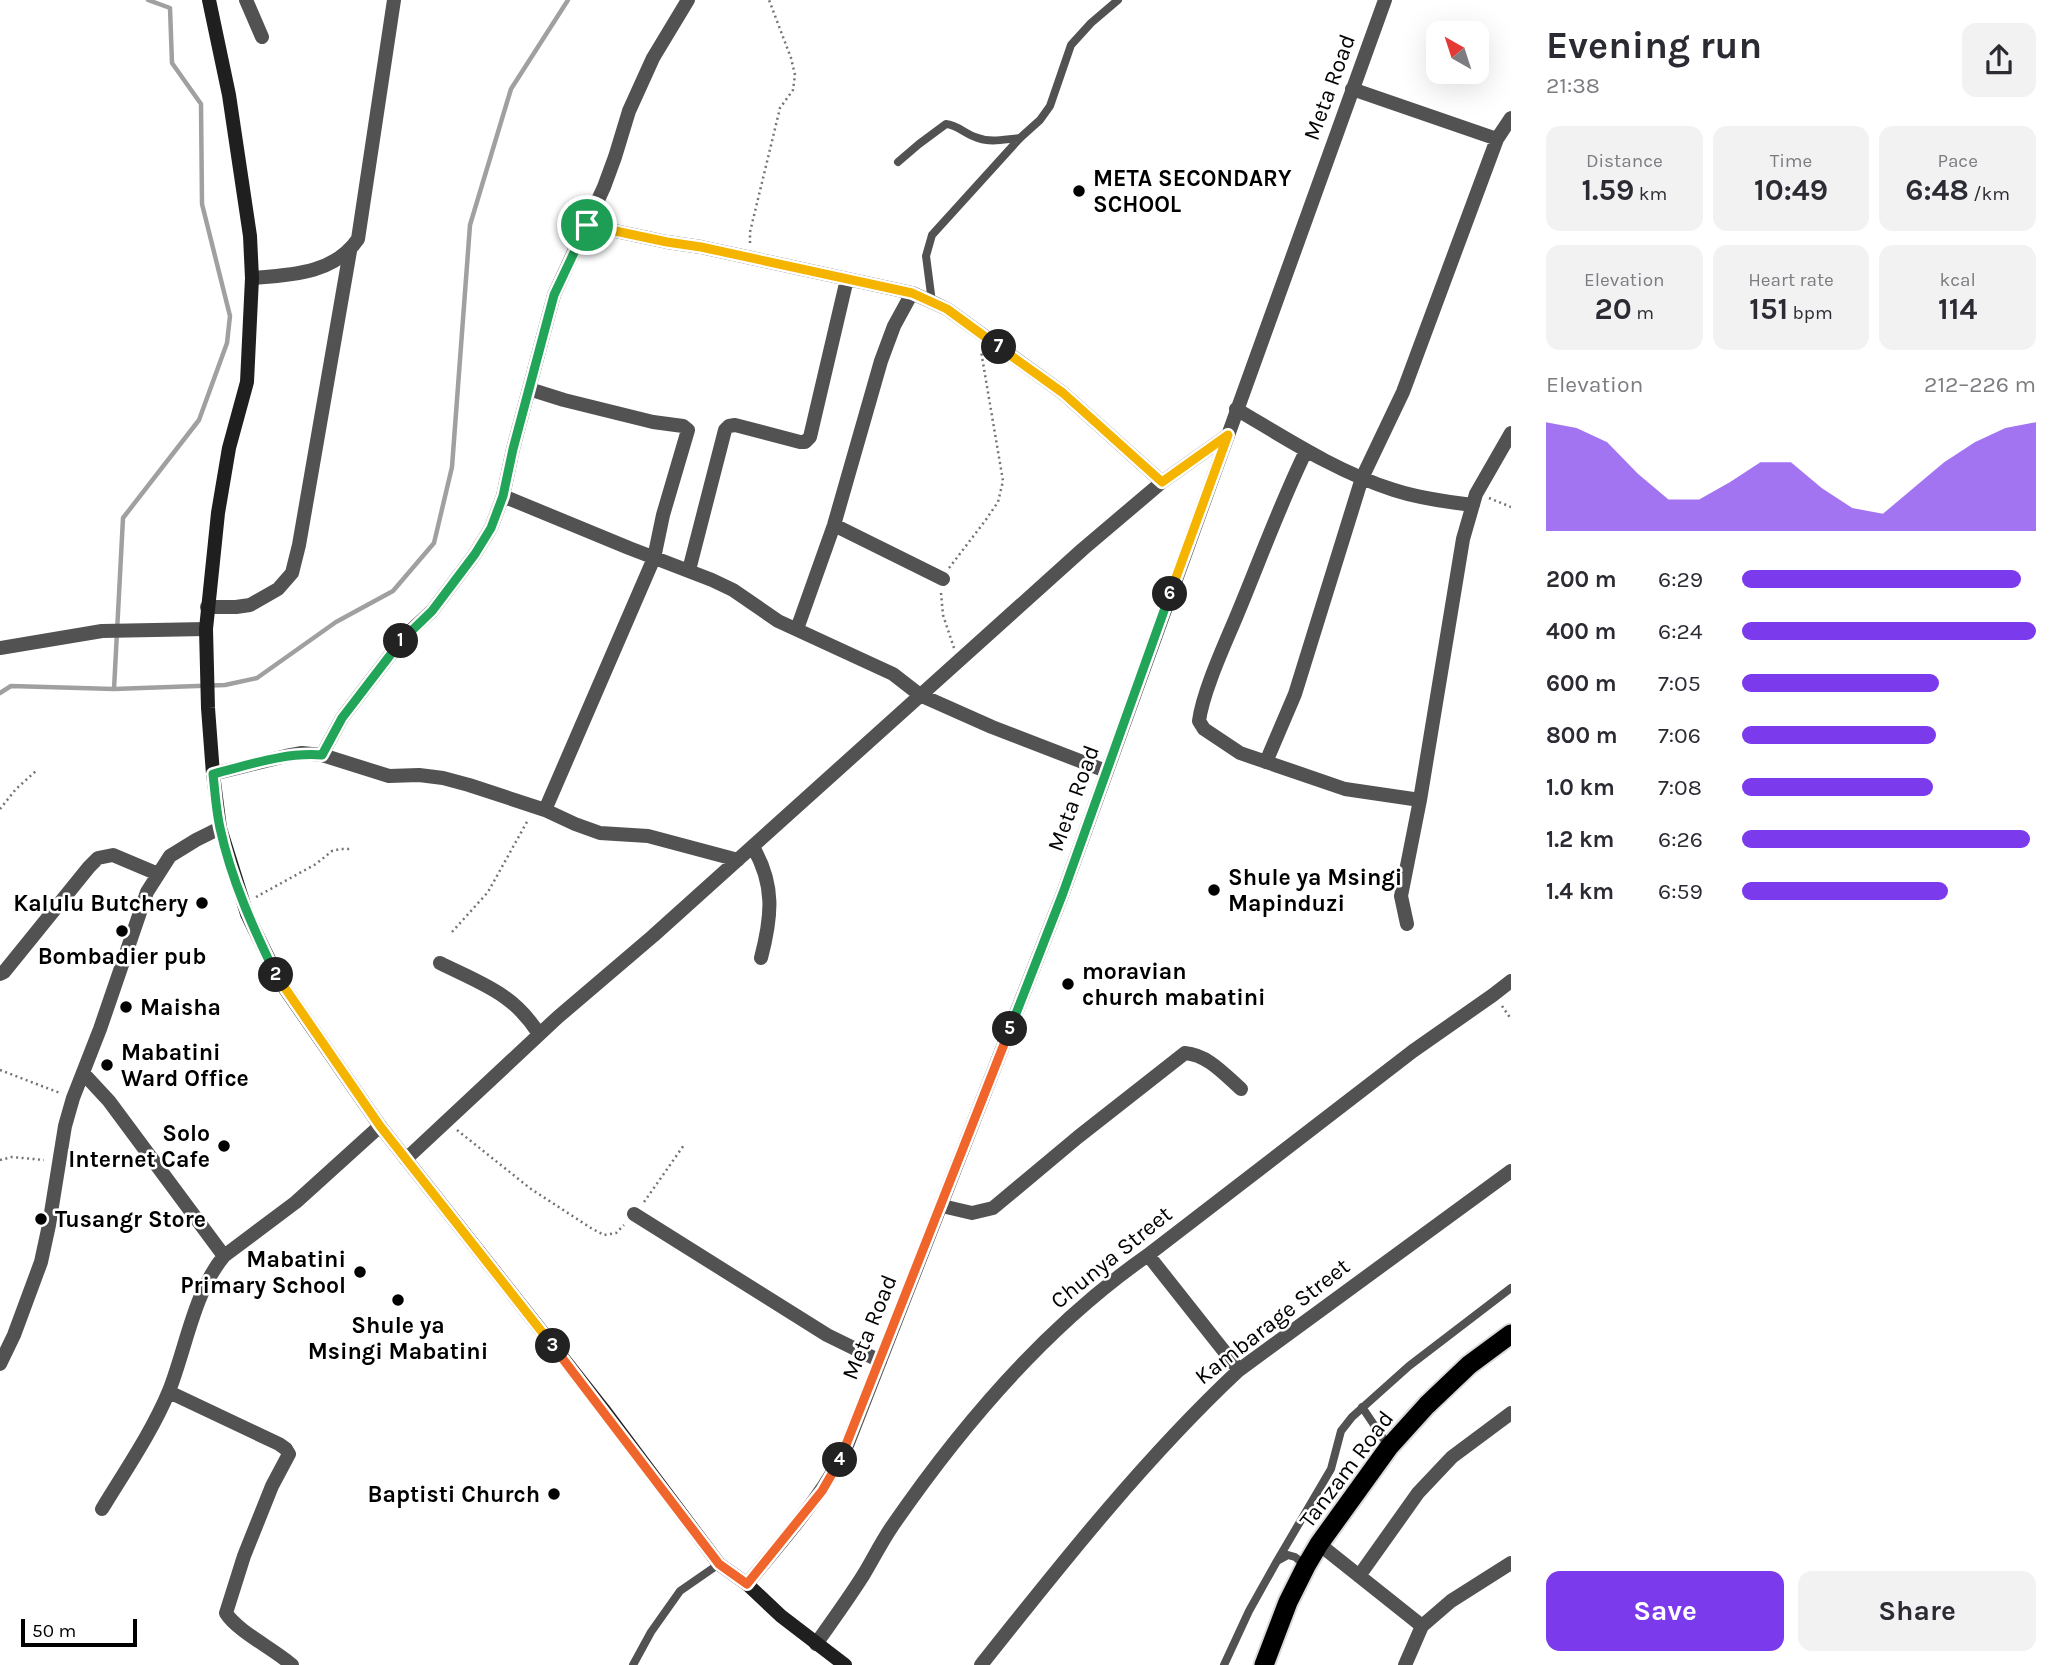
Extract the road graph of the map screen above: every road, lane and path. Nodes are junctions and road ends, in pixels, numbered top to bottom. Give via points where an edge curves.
1 (209, 0) edge
2 (246, 0) edge
3 (394, 0) edge
4 (688, 0) edge
5 (769, 0) edge
6 (1118, 0) edge
7 (1385, 0) edge
8 (262, 37) dead end
9 (1352, 89) junction
10 (1511, 118) edge
11 (1020, 138) junction
12 (1497, 139) junction
13 (898, 162) dead end
14 (587, 225) junction
15 (350, 251) junction
16 (749, 257) junction
17 (253, 278) junction
18 (846, 279) junction
19 (912, 293) junction
20 (932, 302) junction
21 (981, 334) junction
22 (529, 390) junction
23 (1236, 409) junction
24 (1511, 433) edge
25 (1228, 435) junction
26 (1306, 451) junction
27 (1362, 478) junction
28 (1162, 482) junction
29 (503, 496) junction
30 (1475, 499) junction
31 (1511, 507) edge
32 (834, 525) junction
33 (654, 558) junction
34 (689, 570) junction
35 (943, 579) junction
36 (207, 607) junction
37 (206, 629) junction
38 (797, 629) junction
39 (0, 648) edge
40 (960, 660) junction
41 (920, 695) junction
42 (322, 755) junction
43 (1265, 762) junction
44 (37, 770) dead end
45 (1106, 771) junction
46 (213, 774) junction
47 (1420, 800) junction
48 (0, 809) edge
49 (540, 809) junction
50 (220, 828) junction
51 (753, 847) junction
52 (349, 849) dead end
53 (738, 860) junction
54 (158, 874) junction
55 (243, 902) junction
56 (1407, 924) dead end
57 (452, 932) dead end
58 (761, 958) dead end
59 (440, 964) dead end
60 (0, 974) edge
61 (1511, 981) edge
62 (539, 1034) junction
63 (0, 1070) edge
64 (83, 1073) junction
65 (1241, 1089) dead end
66 (73, 1098) junction
67 (447, 1121) junction
68 (380, 1126) junction
69 (684, 1145) dead end
70 (406, 1159) junction
71 (0, 1160) edge
72 (58, 1161) junction
73 (1511, 1171) edge
74 (942, 1206) junction
75 (634, 1214) junction
76 (1148, 1255) junction
77 (224, 1256) junction
78 (1511, 1288) edge
79 (1511, 1334) edge
80 (880, 1361) junction
81 (0, 1364) edge
82 (1239, 1370) junction
83 (169, 1392) junction
84 (1362, 1407) junction
85 (1511, 1413) edge
86 (1390, 1447) junction
87 (102, 1508) dead end
88 (1319, 1544) junction
89 (1277, 1560) junction
90 (1511, 1563) edge
91 (719, 1564) junction
92 (1306, 1566) junction
93 (1359, 1576) junction
94 (747, 1584) junction
95 (1422, 1626) junction
96 (816, 1644) junction
97 (292, 1665) edge
98 (633, 1665) edge
99 (845, 1665) edge
100 (981, 1665) edge
101 (1224, 1665) edge
102 (1264, 1665) edge
103 (1405, 1665) edge

1 - 17 main road via 229,95
2 - 8 street
3 - 15 street via 358,239
4 - 14 street via 653,58 629,111
5 - 16 path via 795,75 793,90 780,108 750,232
6 - 11 lane via 1071,45 1049,106
7 - 9 street, Meta Road
9 - 12 street
9 - 23 street, Meta Road
10 - 12 street
11 - 13 lane via 979,139 946,124
11 - 20 lane via 932,235 926,256
12 - 27 street via 1403,392
14 - 16 street
14 - 22 street via 554,295
15 - 17 street via 314,270
15 - 36 street via 292,573 278,589 250,604
16 - 18 street
17 - 36 main road via 247,382 229,448
18 - 19 street
18 - 34 street via 810,438 800,442 735,425 725,430
19 - 20 street
19 - 32 street via 881,360
20 - 21 street
21 - 28 street via 1063,393
21 - 35 path via 1003,481 998,502
22 - 29 street
22 - 33 street via 687,428
23 - 25 street, Meta Road
23 - 26 street
24 - 30 street
25 - 28 street
25 - 45 street, Meta Road
26 - 27 street
26 - 43 street via 1281,504 1199,721 1240,753
27 - 30 street via 1444,502
27 - 43 street via 1295,694
28 - 40 street
29 - 33 street
29 - 42 street via 475,554 342,718
30 - 31 path
30 - 47 street via 1463,539
32 - 35 street
32 - 38 street
33 - 34 street
33 - 49 street
34 - 38 street via 733,590
35 - 40 path via 943,615
36 - 37 main road
37 - 39 street via 102,631
37 - 46 main road
38 - 41 street via 893,674
40 - 41 street
41 - 45 street
41 - 51 street
42 - 46 street via 302,753
42 - 49 street via 389,776 443,778
43 - 47 street via 1345,789
44 - 48 path
45 - 74 street, Meta Road
46 - 50 main road
47 - 56 street via 1401,896
49 - 53 street via 600,833 648,836
49 - 57 path via 488,892
50 - 54 street via 170,856
50 - 55 main road
51 - 53 street
51 - 58 street via 768,881 770,911
52 - 55 path via 332,851
53 - 62 street
54 - 60 street via 113,855 98,858
54 - 64 street via 147,892
55 - 68 main road via 279,980
59 - 62 street via 513,1002
61 - 76 street, Chunya Street
62 - 67 street
63 - 66 path
64 - 66 street
64 - 77 street
65 - 74 street via 1197,1054 1185,1054 993,1208 972,1213
66 - 72 street
67 - 70 street
67 - 75 path via 531,1189 604,1235 616,1233
68 - 70 main road
68 - 77 street via 296,1202
69 - 75 path
70 - 91 main road
71 - 72 path
72 - 81 street via 41,1262
73 - 82 street, Kambarage Street
74 - 80 street, Meta Road
75 - 80 street via 827,1335
76 - 82 street
76 - 96 street, Chunya Street via 1064,1323 985,1406 890,1529
77 - 83 street via 201,1298
78 - 84 lane
79 - 86 highway, Tanzam Road via 1469,1365
80 - 94 street, Meta Road via 837,1468
82 - 100 street, Kambarage Street via 1129,1485
83 - 87 street
83 - 97 street via 279,1444 289,1454 244,1556 226,1613
84 - 86 lane
84 - 89 lane via 1341,1432 1331,1469
85 - 93 street via 1452,1457 1418,1493
86 - 88 highway, Tanzam Road
88 - 92 highway, Tanzam Road
88 - 93 street
89 - 92 lane via 1287,1555
89 - 101 lane
90 - 95 street via 1451,1601
91 - 94 main road
91 - 98 lane via 680,1591
92 - 102 highway, Tanzam Road
93 - 95 street
94 - 96 main road
95 - 103 street
96 - 99 main road

